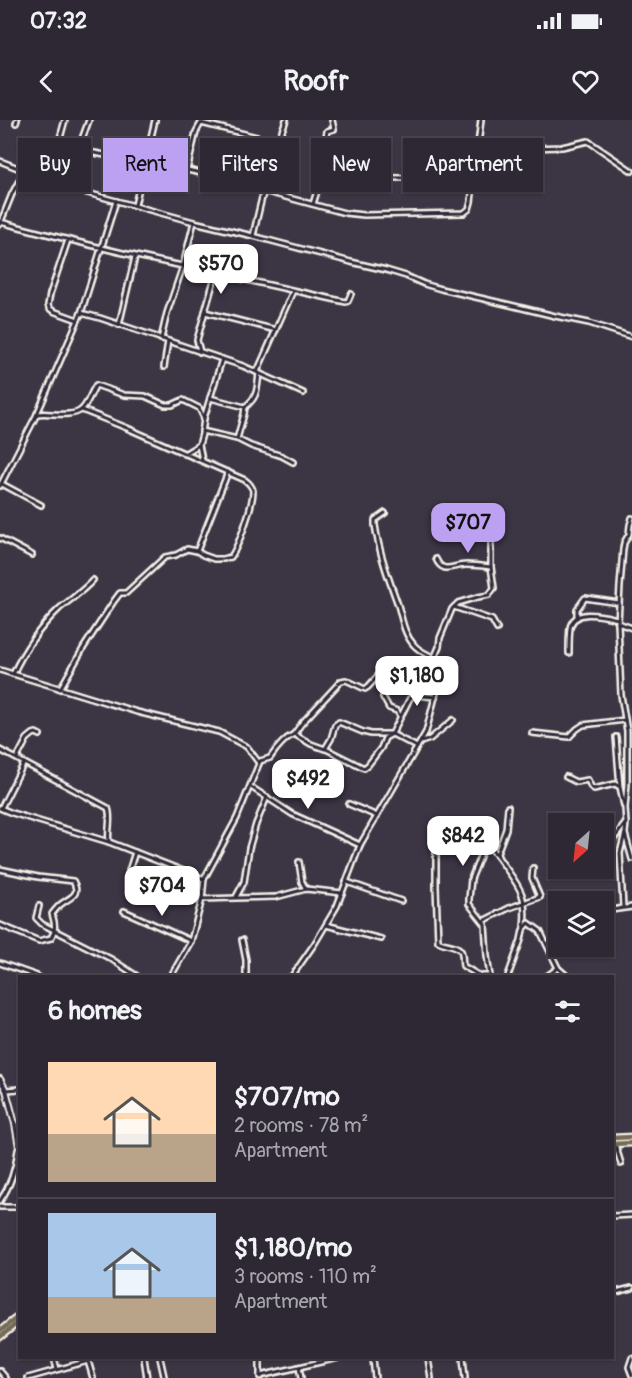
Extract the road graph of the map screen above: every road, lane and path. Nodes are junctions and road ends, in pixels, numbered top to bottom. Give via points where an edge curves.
1 (65, 120) edge
2 (89, 120) edge
3 (155, 120) edge
4 (286, 120) edge
5 (332, 120) edge
6 (480, 120) edge
7 (60, 138) edge
8 (82, 138) edge
9 (151, 138) edge
10 (261, 138) edge
11 (279, 138) edge
12 (325, 138) edge
13 (479, 138) edge
14 (543, 148) edge
15 (0, 160) edge
16 (18, 168) edge
17 (188, 170) joint
18 (632, 171) edge
19 (200, 173) edge
20 (18, 182) edge
21 (83, 192) edge
22 (138, 192) edge
23 (263, 192) edge
24 (267, 192) edge
25 (317, 192) edge
26 (472, 192) edge
27 (116, 201) junction
28 (313, 204) junction
29 (135, 205) junction
30 (194, 222) junction
31 (0, 223) edge
32 (253, 236) junction
33 (68, 240) junction
34 (102, 247) junction
35 (135, 257) junction
36 (183, 266) junction
37 (216, 273) junction
38 (293, 291) junction
39 (351, 294) dead end
40 (205, 312) junction
41 (81, 314) junction
42 (79, 320) junction
43 (119, 325) junction
44 (276, 330) junction
45 (632, 337) edge
46 (161, 339) junction
47 (168, 341) junction
48 (200, 352) junction
49 (222, 359) junction
50 (164, 367) dead end
51 (258, 372) junction
52 (303, 393) dead end
53 (210, 398) junction
54 (245, 407) junction
55 (82, 410) junction
56 (37, 414) junction
57 (204, 418) junction
58 (202, 430) junction
59 (237, 439) junction
60 (199, 445) junction
61 (184, 454) junction
62 (202, 461) junction
63 (293, 462) dead end
64 (228, 472) junction
65 (0, 484) edge
66 (41, 504) dead end
67 (385, 513) dead end
68 (632, 518) edge
69 (493, 524) dead end
70 (0, 538) edge
71 (197, 551) junction
72 (32, 555) dead end
73 (436, 559) dead end
74 (491, 567) junction
75 (93, 580) dead end
76 (619, 603) junction
77 (454, 607) junction
78 (577, 618) junction
79 (618, 621) junction
80 (632, 628) edge
81 (497, 629) dead end
82 (569, 653) dead end
83 (434, 658) junction
84 (0, 670) edge
85 (13, 674) junction
86 (60, 689) junction
87 (437, 691) junction
88 (384, 697) dead end
89 (435, 697) junction
90 (400, 716) junction
91 (453, 720) dead end
92 (625, 720) junction
93 (630, 730) edge
94 (532, 733) dead end
95 (294, 734) junction
96 (40, 735) dead end
97 (392, 735) junction
98 (616, 737) dead end
99 (421, 742) junction
100 (418, 748) junction
101 (325, 749) junction
102 (0, 750) edge
103 (17, 759) junction
104 (24, 762) junction
105 (259, 763) junction
106 (566, 777) dead end
107 (251, 786) junction
108 (620, 788) junction
109 (267, 797) junction
110 (349, 804) dead end
111 (508, 807) dead end
112 (1, 808) edge
113 (625, 808) junction
114 (377, 816) junction
115 (626, 823) junction
116 (632, 824) edge
117 (625, 833) junction
118 (614, 839) edge
119 (109, 842) junction
120 (360, 846) junction
121 (436, 849) dead end
122 (135, 852) junction
123 (498, 856) junction
124 (632, 859) edge
125 (299, 862) dead end
126 (533, 868) dead end
127 (0, 869) edge
128 (204, 879) junction
129 (347, 882) junction
130 (164, 885) dead end
131 (306, 889) junction
132 (342, 893) junction
133 (236, 898) junction
134 (202, 899) junction
135 (401, 901) dead end
136 (525, 902) junction
137 (39, 906) dead end
138 (623, 907) junction
139 (632, 907) edge
140 (614, 909) edge
141 (124, 911) dead end
142 (483, 921) junction
143 (0, 925) edge
144 (326, 925) junction
145 (524, 927) junction
146 (55, 931) junction
147 (381, 939) dead end
148 (242, 940) dead end
149 (191, 941) junction
150 (0, 963) edge
151 (558, 968) junction
152 (33, 975) edge
153 (135, 975) edge
154 (174, 975) edge
155 (246, 975) edge
156 (293, 975) edge
157 (477, 975) edge
158 (489, 975) edge
159 (508, 975) edge
160 (548, 975) edge
161 (566, 975) edge
162 (0, 1079) edge
163 (18, 1089) edge
164 (6, 1090) junction
165 (17, 1125) edge
166 (632, 1137) edge
167 (614, 1138) edge
168 (632, 1143) edge
169 (614, 1144) edge
170 (18, 1164) edge
171 (621, 1164) dead end
172 (0, 1201) edge
173 (0, 1207) edge
174 (18, 1207) edge
175 (632, 1215) edge
176 (614, 1216) edge
177 (632, 1288) edge
178 (614, 1292) edge
179 (18, 1317) edge
180 (18, 1323) edge
181 (0, 1331) edge
182 (0, 1337) edge
183 (632, 1358) edge
184 (54, 1359) edge
185 (87, 1359) edge
186 (144, 1359) edge
187 (160, 1359) edge
188 (260, 1359) edge
189 (334, 1359) edge
190 (373, 1359) edge
191 (428, 1359) edge
192 (463, 1359) edge
193 (299, 1367) junction
194 (57, 1369) junction
195 (0, 1371) edge
196 (632, 1375) edge
197 (164, 1376) dead end
198 (273, 1376) edge
199 (260, 1377) edge
200 (6, 1378) edge
201 (28, 1378) edge
202 (93, 1378) edge
203 (147, 1378) edge
204 (301, 1378) edge
205 (375, 1378) edge
206 (430, 1378) edge
207 (465, 1378) edge

1 - 7 street
2 - 8 street
3 - 9 street
4 - 11 street
5 - 12 street via 334,129 327,131
6 - 13 street
10 - 17 street via 201,123
14 - 18 street via 588,141
15 - 16 street
17 - 19 street
20 - 31 street
21 - 27 street
22 - 29 street
23 - 32 street
24 - 28 street
25 - 28 street
26 - 28 street via 467,212 443,214 364,215
27 - 29 street
27 - 34 street
29 - 30 street
30 - 32 street
30 - 36 street
31 - 33 street
32 - 45 street via 386,270 441,290 589,323
33 - 34 street
33 - 42 street via 48,304 53,311
34 - 35 street
34 - 41 street
35 - 36 street
35 - 43 street
36 - 37 street
36 - 46 street
37 - 38 street
37 - 40 street
38 - 39 street via 346,302
38 - 44 street
40 - 44 street
40 - 48 street via 197,343
41 - 42 street
41 - 43 street
42 - 56 street
43 - 46 street
44 - 51 street
46 - 47 street
47 - 48 street
47 - 50 street
48 - 49 street
49 - 51 street
49 - 53 street
51 - 52 street
51 - 54 street via 253,401
53 - 54 street
53 - 57 street
54 - 59 street
55 - 56 street via 73,414
55 - 57 street via 99,385 165,405 183,400 199,408
55 - 61 street
56 - 65 street
57 - 58 street
58 - 59 street
58 - 60 street
59 - 63 street
60 - 61 street
60 - 62 street
61 - 62 street
62 - 64 street
64 - 71 street
64 - 71 street via 245,480 253,490 236,548 231,557 223,559
65 - 66 street
67 - 83 street via 375,520 376,532 402,624 415,646
68 - 76 street via 623,549
69 - 74 street
70 - 72 street
71 - 86 street via 187,549 165,558 120,593
73 - 74 street via 450,569 461,565
74 - 77 street via 492,592
75 - 85 street via 58,610 35,637
76 - 78 street via 585,598
76 - 79 street
77 - 81 street via 492,620
77 - 83 street
78 - 79 street via 589,614
78 - 82 street via 570,627
79 - 80 street
79 - 92 street
83 - 87 street
84 - 85 street
85 - 86 street
86 - 105 street via 219,732 247,747
87 - 89 street
87 - 95 street via 412,675 385,668 365,689 341,681
88 - 90 street via 389,708
89 - 90 street via 410,698
89 - 99 street
90 - 97 street
91 - 99 street
92 - 93 street
92 - 94 street via 583,725 569,737
93 - 113 street
95 - 101 street
95 - 105 street via 270,758
96 - 103 street via 29,737
97 - 100 street
97 - 101 street via 371,734 339,722
97 - 101 street via 385,738 364,768
98 - 108 street
99 - 100 street
100 - 114 street
102 - 103 street
103 - 104 street
104 - 112 street
104 - 119 street via 108,808
105 - 107 street
106 - 108 street via 576,782 588,780 594,789 615,784
107 - 109 street
107 - 128 street
108 - 113 street
109 - 120 street via 292,814
109 - 133 street
110 - 114 street
111 - 123 street
112 - 119 street
113 - 115 street
114 - 120 street
115 - 116 street
115 - 117 street
115 - 118 street
117 - 124 street
117 - 138 street via 620,853
119 - 122 street
120 - 129 street
121 - 157 street via 438,941 461,950 463,966
122 - 128 street
122 - 130 street via 130,874
123 - 136 street
123 - 142 street via 486,846 471,879 470,904
125 - 131 street
126 - 136 street via 532,878 540,896
127 - 146 street via 73,881 76,886 72,898 52,914
128 - 134 street
129 - 132 street
129 - 135 street
131 - 132 street
131 - 133 street via 276,897
132 - 144 street
133 - 134 street
134 - 149 street
136 - 142 street
136 - 145 street
137 - 146 street via 36,918
138 - 139 street
138 - 140 street
141 - 149 street
142 - 158 street
143 - 146 street via 39,941 51,938
144 - 147 street
144 - 156 street
145 - 151 street via 530,923 537,928
145 - 159 street
146 - 153 street
148 - 155 street
149 - 154 street
150 - 152 street
151 - 160 street
151 - 161 street
162 - 164 main road
163 - 164 street
164 - 165 main road
166 - 167 main road
168 - 169 main road
169 - 171 street
170 - 172 street
173 - 174 street
175 - 176 street
177 - 178 street
179 - 181 main road
180 - 182 main road
183 - 196 street
184 - 194 street
185 - 194 street
185 - 202 street
186 - 203 street
187 - 197 street
188 - 199 street
189 - 193 street
190 - 205 street
191 - 206 street
192 - 207 street
193 - 198 street
193 - 204 street
194 - 201 street
195 - 200 street
198 - 199 street

